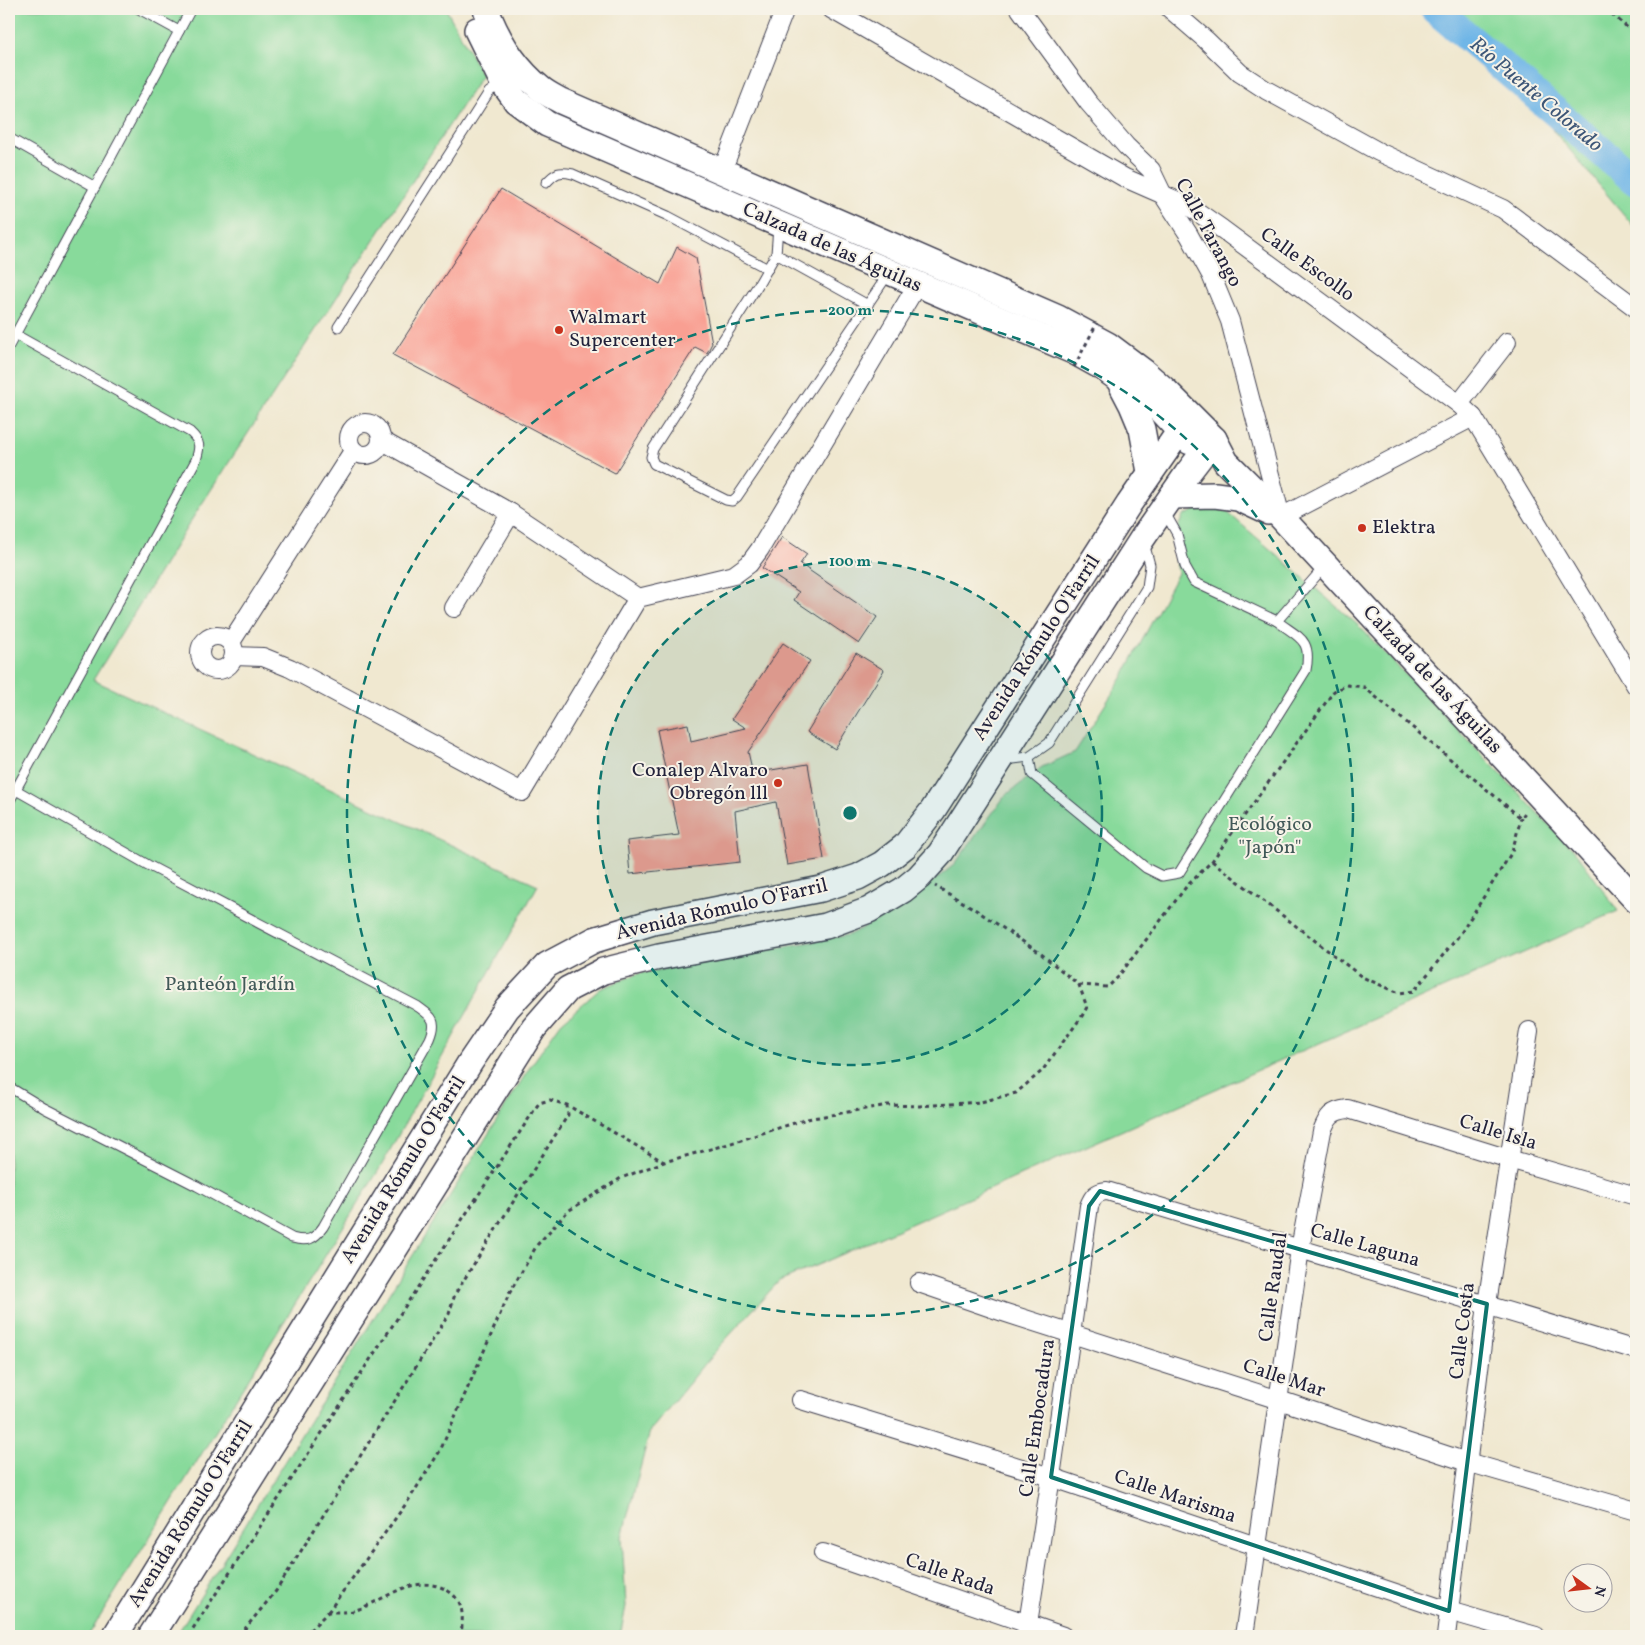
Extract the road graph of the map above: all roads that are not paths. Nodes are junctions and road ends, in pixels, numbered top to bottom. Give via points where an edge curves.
1 (139, 9) edge
2 (191, 9) edge
3 (469, 9) edge
4 (486, 9) edge
5 (785, 9) edge
6 (831, 9) edge
7 (1020, 9) edge
8 (1170, 9) edge
9 (179, 31) junction
10 (512, 76) junction
11 (9, 138) edge
12 (722, 170) junction
13 (546, 183) dead end
14 (95, 187) junction
15 (1163, 195) junction
16 (778, 225) junction
17 (776, 254) junction
18 (768, 269) junction
19 (889, 273) junction
20 (917, 285) junction
21 (868, 305) junction
22 (1636, 308) edge
23 (338, 326) dead end
24 (12, 332) edge
25 (1507, 342) dead end
26 (9, 346) edge
27 (1118, 378) junction
28 (1459, 404) junction
29 (1473, 417) junction
30 (1185, 424) junction
31 (381, 440) junction
32 (353, 451) junction
33 (1214, 452) junction
34 (1150, 472) junction
35 (1129, 504) junction
36 (511, 513) junction
37 (1158, 516) junction
38 (1281, 517) junction
39 (1325, 565) junction
40 (638, 598) junction
41 (454, 608) dead end
42 (1277, 621) junction
43 (1636, 686) edge
44 (1029, 757) junction
45 (1000, 760) junction
46 (12, 788) edge
47 (9, 802) edge
48 (1636, 900) edge
49 (1529, 1031) dead end
50 (9, 1087) edge
51 (1348, 1109) joint
52 (1509, 1160) junction
53 (1636, 1196) edge
54 (1089, 1206) joint
55 (1300, 1249) junction
56 (919, 1283) dead end
57 (1487, 1304) junction
58 (1071, 1333) junction
59 (1636, 1350) edge
60 (801, 1400) dead end
61 (1279, 1400) junction
62 (1467, 1462) junction
63 (1051, 1477) junction
64 (1636, 1511) edge
65 (1258, 1548) junction
66 (823, 1554) dead end
67 (1450, 1611) junction
68 (1027, 1630) edge
69 (115, 1636) edge
70 (151, 1636) edge
71 (1063, 1636) edge
72 (1244, 1636) edge
73 (1446, 1636) edge
74 (1536, 1636) edge

1 - 9 lane
2 - 9 lane
3 - 10 main road, Calzada de las Águilas via 474,25
4 - 10 main road, Calzada de las Águilas via 505,50
5 - 12 street
6 - 15 street, Calle Escollo via 1125,178
7 - 15 street, Calle Tarango via 1088,102 1151,170
8 - 22 street via 1240,73 1266,90 1379,152 1503,209
9 - 14 lane
10 - 12 main road, Calzada de las Águilas via 561,101
10 - 16 main road, Calzada de las Águilas via 516,101 546,124
10 - 23 lane via 489,92
11 - 14 lane
12 - 30 main road, Calzada de las Águilas via 1058,318 1108,345 1166,391
13 - 18 lane via 554,174 573,174 668,216
14 - 24 lane
15 - 28 street, Calle Escollo via 1189,206 1222,229
15 - 38 street, Calle Tarango via 1190,235 1230,321
16 - 17 lane
16 - 19 main road, Calzada de las Águilas
17 - 18 lane
17 - 21 lane
18 - 21 lane via 653,449 651,458 654,464 726,500 732,501 737,497
19 - 20 main road, Calzada de las Águilas
19 - 21 lane
20 - 27 main road, Calzada de las Águilas via 1075,352
20 - 40 street via 749,564 734,575
24 - 26 lane
24 - 46 lane via 190,432 198,438 200,449
25 - 28 street
27 - 30 main road, Calzada de las Águilas
27 - 34 main road via 1142,430
28 - 29 street, Calle Escollo
29 - 38 street
29 - 43 street, Calle Escollo
30 - 33 main road, Calzada de las Águilas
30 - 34 main road, Avenida Rómulo O'Farril
31 - 32 street via 378,449 370,455
31 - 32 street via 380,432 373,425 355,426 349,442
31 - 36 street
32 - 40 street via 232,649 290,668 522,792
33 - 37 main road, Avenida Rómulo O'Farril
33 - 38 main road, Calzada de las Águilas
34 - 35 main road, Avenida Rómulo O'Farril
35 - 37 main road
35 - 69 main road, Avenida Rómulo O'Farril via 933,810 905,846 858,877 821,890 653,922 594,940 547,966 507,1008
36 - 40 street
36 - 41 street
37 - 38 main road via 1215,495 1238,498
37 - 42 lane via 1177,534 1185,566 1194,582
37 - 44 lane via 1147,587 1049,743
37 - 45 main road, Avenida Rómulo O'Farril
38 - 39 main road, Calzada de las Águilas
39 - 42 lane
39 - 48 main road, Calzada de las Águilas
42 - 44 lane via 1304,642 1309,655 1306,670 1179,873 1162,876 1146,868 1032,774
44 - 45 lane
45 - 70 main road, Avenida Rómulo O'Farril via 940,854 903,890 869,910 826,926 603,971 568,989 534,1028
46 - 47 lane
46 - 50 lane via 148,865 417,1006 434,1022 434,1029 323,1227 317,1236 303,1241
49 - 52 street, Calle Costa
51 - 52 street, Calle Isla
51 - 55 street, Calle Raudal via 1327,1118 1322,1131
52 - 53 street, Calle Isla
52 - 57 street, Calle Costa
54 - 55 street, Calle Laguna via 1094,1196 1100,1191 1107,1191
54 - 58 street, Calle Embocadura
55 - 57 street, Calle Laguna
55 - 61 street, Calle Raudal
56 - 58 street, Calle Mar
57 - 59 street, Calle Laguna
57 - 62 street, Calle Costa
58 - 61 street, Calle Mar
58 - 63 street, Calle Embocadura
60 - 63 street, Calle Marisma
61 - 62 street, Calle Mar
61 - 65 street, Calle Raudal
62 - 64 street, Calle Mar
62 - 67 street, Calle Costa
63 - 65 street, Calle Marisma
63 - 68 street, Calle Embocadura
65 - 67 street, Calle Marisma
65 - 72 street, Calle Raudal
66 - 68 street, Calle Rada
67 - 73 street, Calle Costa
67 - 74 street, Calle Marisma
68 - 71 street, Calle Rada

